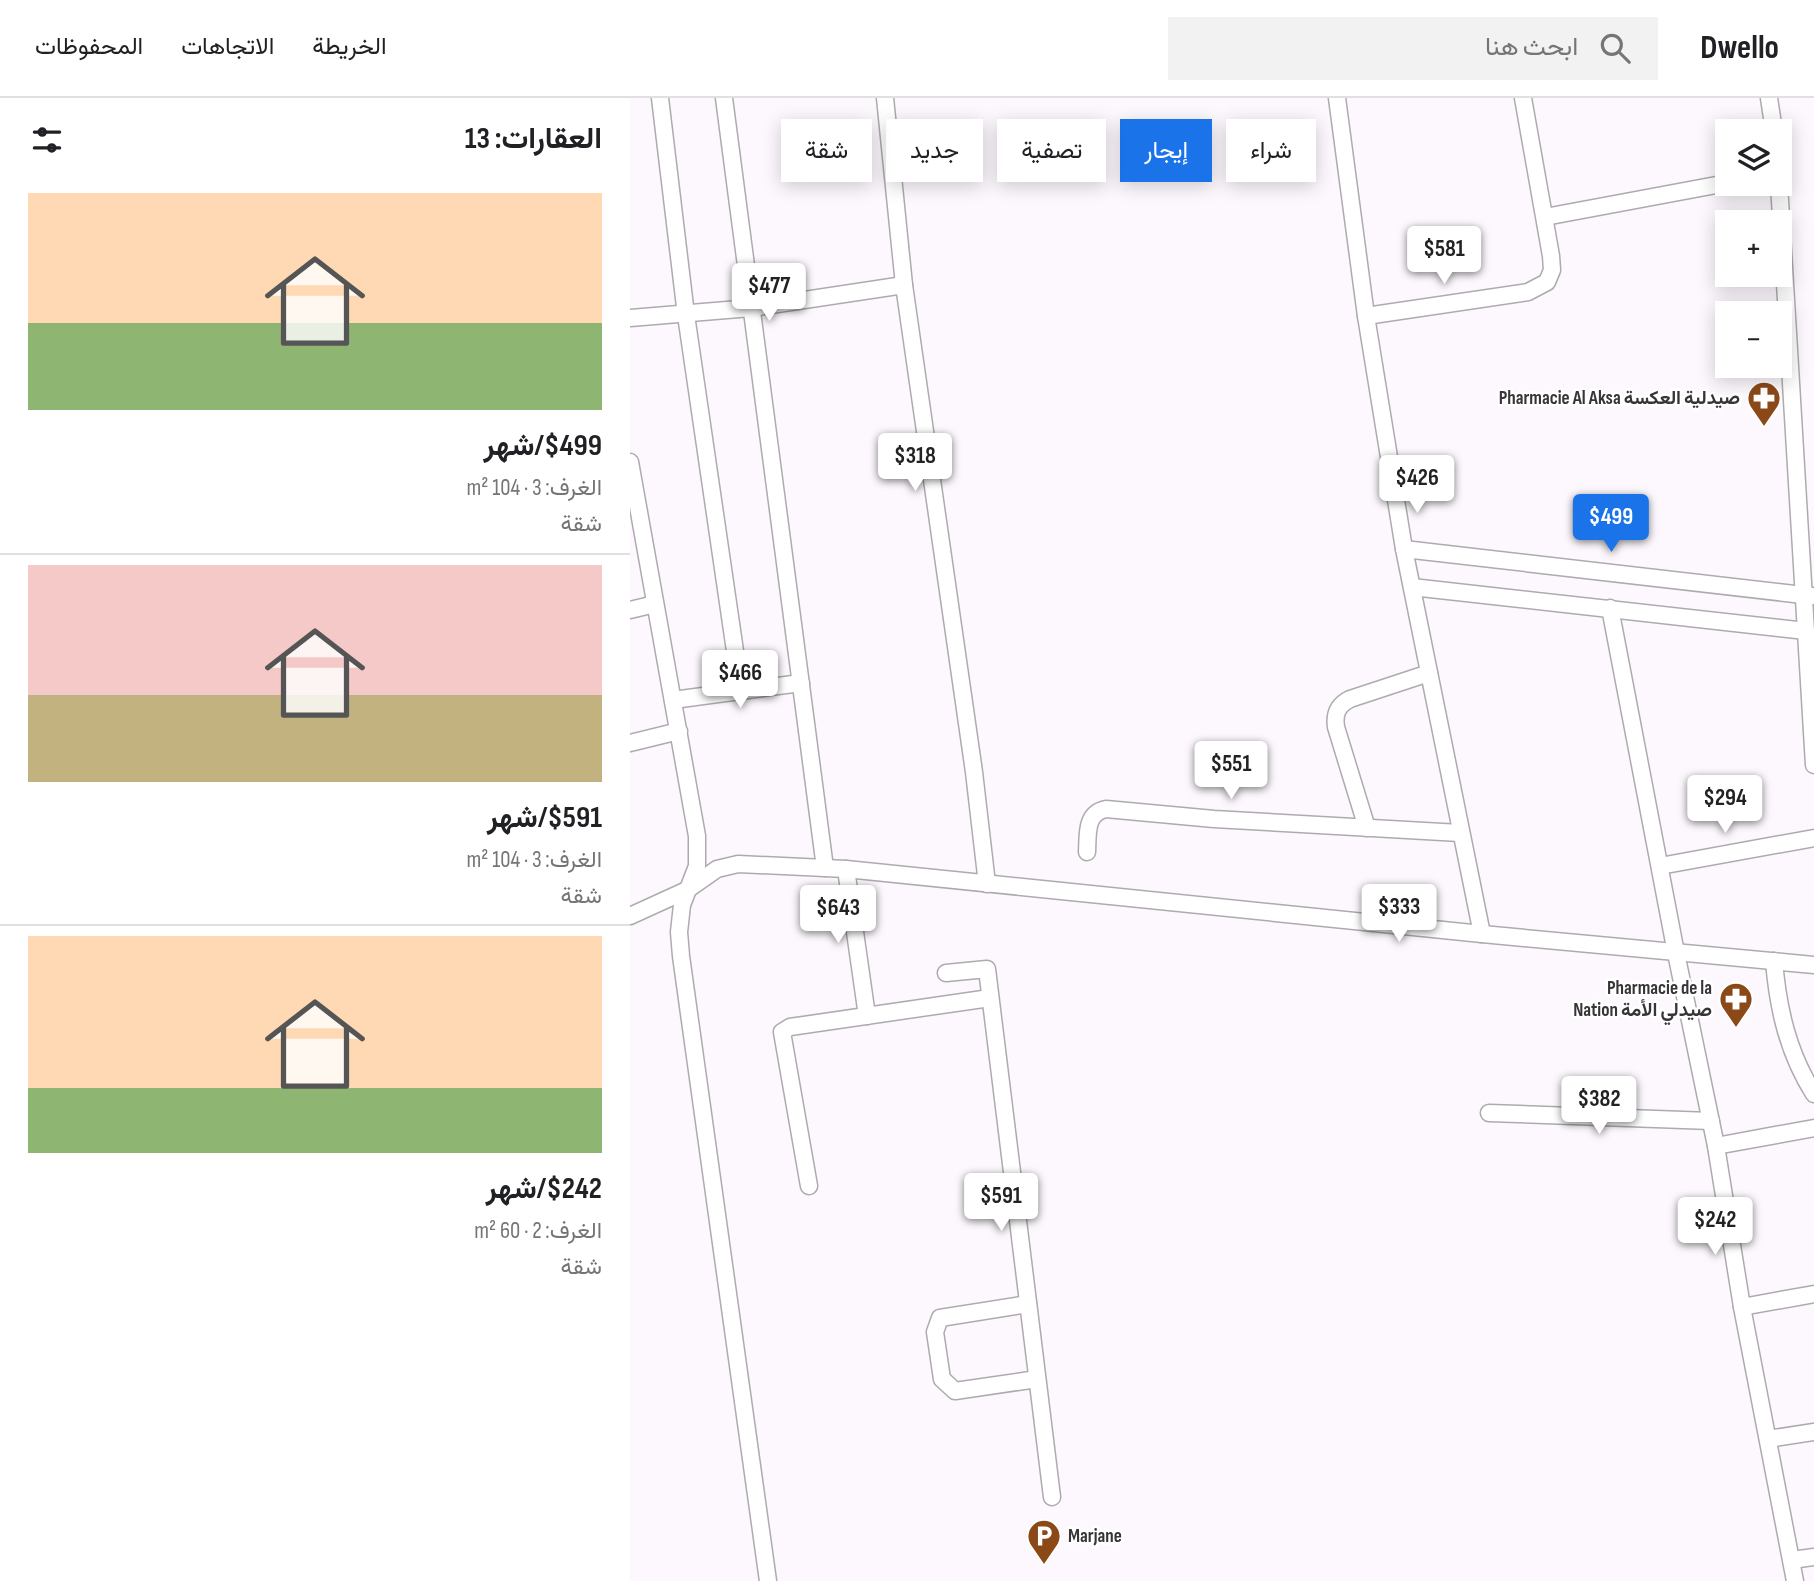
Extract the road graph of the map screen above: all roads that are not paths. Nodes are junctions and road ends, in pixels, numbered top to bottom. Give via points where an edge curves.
1 (660, 98) edge
2 (724, 98) edge
3 (885, 98) edge
4 (1338, 98) edge
5 (1523, 98) edge
6 (1769, 98) edge
7 (1772, 119) edge
8 (1715, 185) edge
9 (1780, 196) edge
10 (1545, 217) junction
11 (904, 285) junction
12 (751, 308) junction
13 (686, 315) junction
14 (1366, 316) junction
15 (630, 318) edge
16 (630, 462) edge
17 (631, 480) edge
18 (1404, 549) junction
19 (1412, 587) junction
20 (1809, 596) edge
21 (655, 604) junction
22 (1610, 608) junction
23 (630, 610) edge
24 (1806, 631) junction
25 (1429, 673) junction
26 (801, 683) junction
27 (741, 692) junction
28 (673, 700) junction
29 (679, 731) junction
30 (630, 743) edge
31 (1814, 765) edge
32 (1367, 828) junction
33 (1460, 833) junction
34 (1814, 838) edge
35 (1087, 852) dead end
36 (1660, 866) junction
37 (825, 868) junction
38 (846, 869) junction
39 (988, 884) junction
40 (687, 890) junction
41 (630, 916) edge
42 (1482, 934) junction
43 (1676, 953) junction
44 (1774, 961) junction
45 (1814, 965) edge
46 (946, 973) dead end
47 (990, 998) junction
48 (867, 1016) junction
49 (1814, 1094) edge
50 (1489, 1114) dead end
51 (1711, 1121) junction
52 (1814, 1128) edge
53 (1716, 1146) junction
54 (809, 1186) dead end
55 (1814, 1294) edge
56 (1028, 1304) junction
57 (1742, 1307) junction
58 (1037, 1379) junction
59 (1814, 1432) edge
60 (1768, 1439) junction
61 (1052, 1497) dead end
62 (1814, 1557) edge
63 (1791, 1560) junction
64 (768, 1581) edge
65 (1795, 1581) edge

1 - 13 street
2 - 12 street
3 - 11 street
4 - 14 street
5 - 10 street
6 - 7 street
8 - 10 street
9 - 20 street
10 - 14 street via 1552,270 1542,286 1528,292
11 - 12 street
11 - 39 street
12 - 13 street
12 - 26 street
13 - 15 street
13 - 27 street
14 - 18 street
16 - 17 street
17 - 21 street
18 - 19 street
18 - 20 street
19 - 22 street
19 - 25 street
20 - 24 street
21 - 23 street
21 - 28 street
22 - 24 street
22 - 36 street
24 - 31 street
25 - 32 street via 1343,702 1336,714
25 - 33 street
26 - 27 street
26 - 37 street
27 - 28 street
28 - 29 street
29 - 30 street
29 - 40 street via 697,836 697,866
32 - 33 street
32 - 35 street via 1106,809 1091,818
33 - 42 street
34 - 36 street
36 - 43 street
37 - 38 street
37 - 40 street via 738,864 717,869
38 - 39 street
38 - 48 street
39 - 42 street
40 - 41 street
40 - 64 street via 679,932 681,956
42 - 43 street
43 - 44 street
43 - 51 street
44 - 45 street
44 - 49 street via 1776,992 1790,1048
46 - 47 street via 987,969
47 - 48 street
47 - 56 street
48 - 54 street via 782,1032
50 - 51 street
51 - 53 street
52 - 53 street
53 - 57 street
55 - 57 street
56 - 58 street
56 - 58 street via 940,1318 935,1332 942,1379 955,1391
57 - 60 street
58 - 61 street
59 - 60 street
60 - 63 street
62 - 63 street
63 - 65 street

